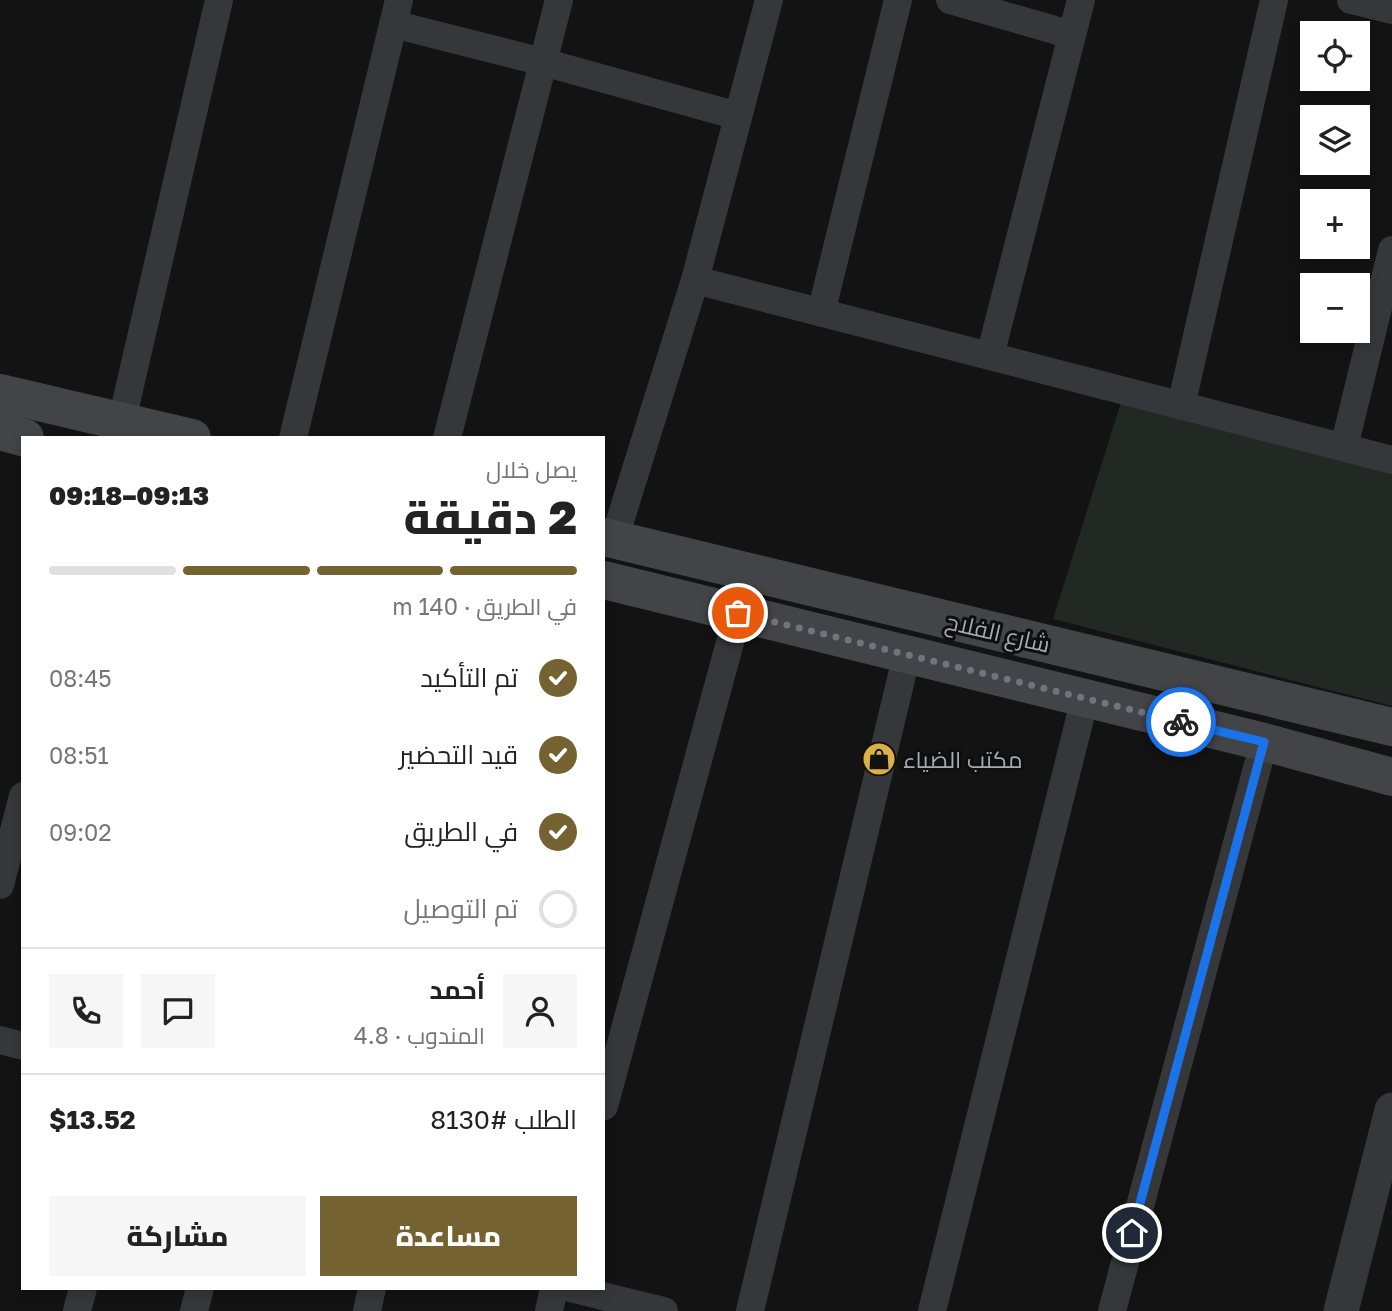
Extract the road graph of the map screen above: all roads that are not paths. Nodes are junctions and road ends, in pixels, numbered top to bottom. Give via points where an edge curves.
1 (219, 0) edge
2 (559, 0) edge
3 (769, 0) edge
4 (898, 0) edge
5 (950, 0) edge
6 (1081, 0) edge
7 (1274, 0) edge
8 (1351, 0) edge
9 (1392, 10) edge
10 (396, 12) edge
11 (1072, 35) junction
12 (543, 62) junction
13 (738, 116) junction
14 (1392, 250) edge
15 (695, 280) junction
16 (821, 313) junction
17 (990, 356) junction
18 (0, 393) edge
19 (1181, 405) junction
20 (122, 420) junction
21 (0, 431) edge
22 (184, 436) edge
23 (293, 436) edge
24 (448, 436) edge
25 (21, 437) edge
26 (1344, 447) junction
27 (1392, 460) edge
28 (609, 538) edge
29 (605, 580) edge
30 (738, 613) junction
31 (906, 654) junction
32 (1085, 698) junction
33 (1392, 727) edge
34 (1264, 742) junction
35 (1392, 777) edge
36 (21, 804) edge
37 (0, 885) edge
38 (0, 1040) edge
39 (21, 1045) edge
40 (605, 1102) edge
41 (1392, 1110) edge
42 (82, 1290) edge
43 (199, 1290) edge
44 (372, 1290) edge
45 (554, 1290) edge
46 (578, 1290) edge
47 (77, 1311) edge
48 (194, 1311) edge
49 (367, 1311) edge
50 (549, 1311) edge
51 (664, 1311) edge
52 (750, 1311) edge
53 (932, 1311) edge
54 (1112, 1311) edge
55 (1341, 1311) edge

1 - 20 street
2 - 12 street
3 - 13 street
4 - 16 street
5 - 11 street
6 - 11 street
7 - 19 street
8 - 9 street
10 - 12 street
10 - 23 street
11 - 17 street
12 - 13 street
12 - 24 street
13 - 15 street
14 - 26 street
15 - 16 street
15 - 28 street
16 - 17 street
17 - 19 street
18 - 20 main road
19 - 26 street
20 - 22 main road
21 - 25 main road
26 - 27 street
28 - 33 main road, شارع الفلاح
29 - 30 main road, شارع الفلاح
30 - 31 main road, شارع الفلاح
30 - 40 street
31 - 32 main road, شارع الفلاح
31 - 52 street
32 - 34 main road, شارع الفلاح
32 - 53 street
34 - 35 main road, شارع الفلاح
34 - 54 street
36 - 37 street
38 - 39 street
41 - 55 street
42 - 47 street
43 - 48 street
44 - 49 street
45 - 50 street
46 - 51 street

